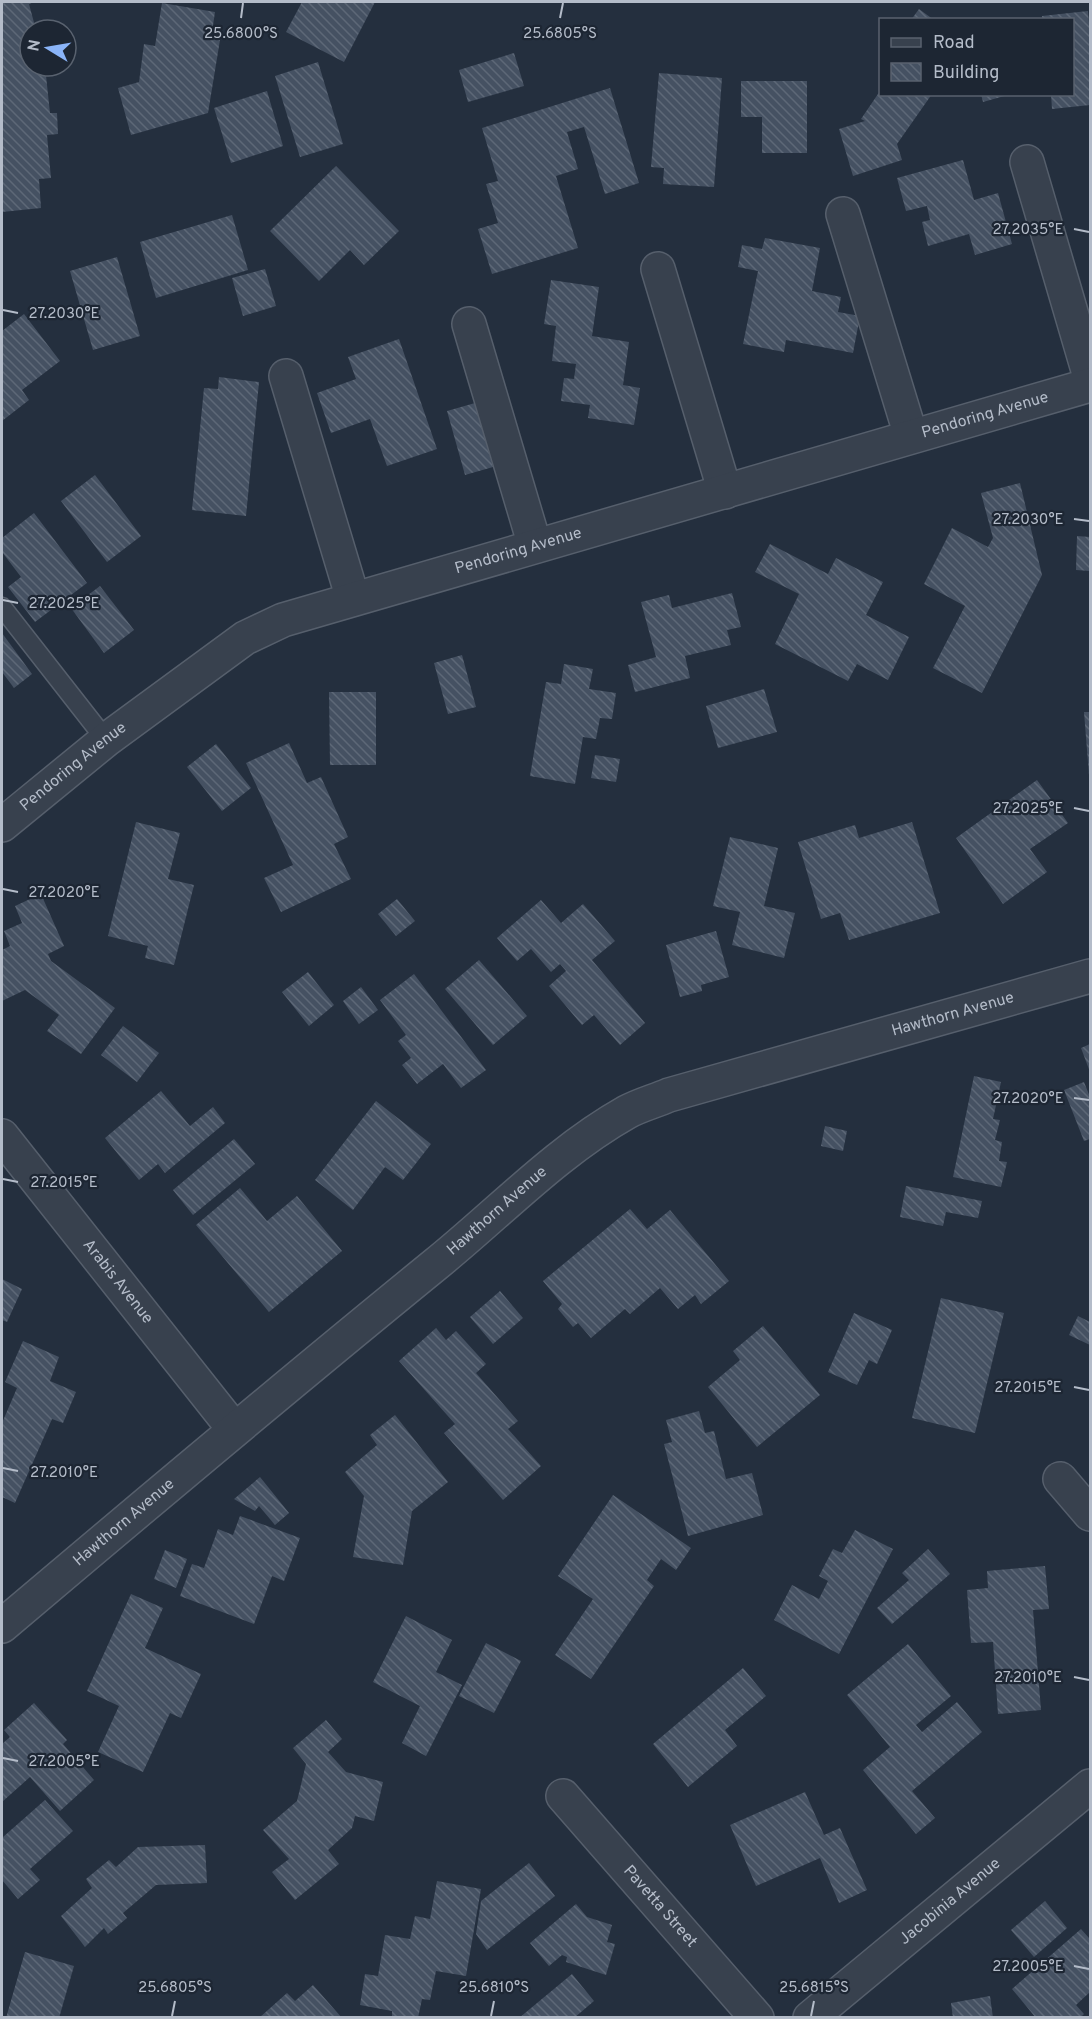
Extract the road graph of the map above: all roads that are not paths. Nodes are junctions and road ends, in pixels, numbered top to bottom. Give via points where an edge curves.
1 (1027, 162) dead end
2 (843, 214) dead end
3 (658, 269) dead end
4 (469, 324) dead end
5 (286, 376) dead end
6 (1090, 377) edge
7 (1090, 385) edge
8 (911, 436) junction
9 (725, 492) junction
10 (535, 546) junction
11 (352, 599) junction
12 (2, 607) edge
13 (106, 740) junction
14 (2, 825) edge
15 (1090, 975) edge
16 (2, 1136) edge
17 (234, 1429) junction
18 (1060, 1479) dead end
19 (1090, 1514) edge
20 (2, 1626) edge
21 (1090, 1786) edge
22 (563, 1796) dead end
23 (757, 2018) edge
24 (810, 2018) edge

1 - 6 street
2 - 8 street
3 - 9 street
4 - 10 street
5 - 11 street
7 - 8 street, Pendoring Avenue
8 - 9 street, Pendoring Avenue
9 - 10 street, Pendoring Avenue
10 - 11 street, Pendoring Avenue
11 - 13 street, Pendoring Avenue via 283,620 245,638
12 - 13 lane
13 - 14 street, Pendoring Avenue
15 - 17 street, Hawthorn Avenue via 669,1095 629,1111 552,1165 469,1238
16 - 17 street, Arabis Avenue
17 - 20 street, Hawthorn Avenue
18 - 19 street
21 - 24 street, Jacobinia Avenue
22 - 23 street, Pavetta Street

